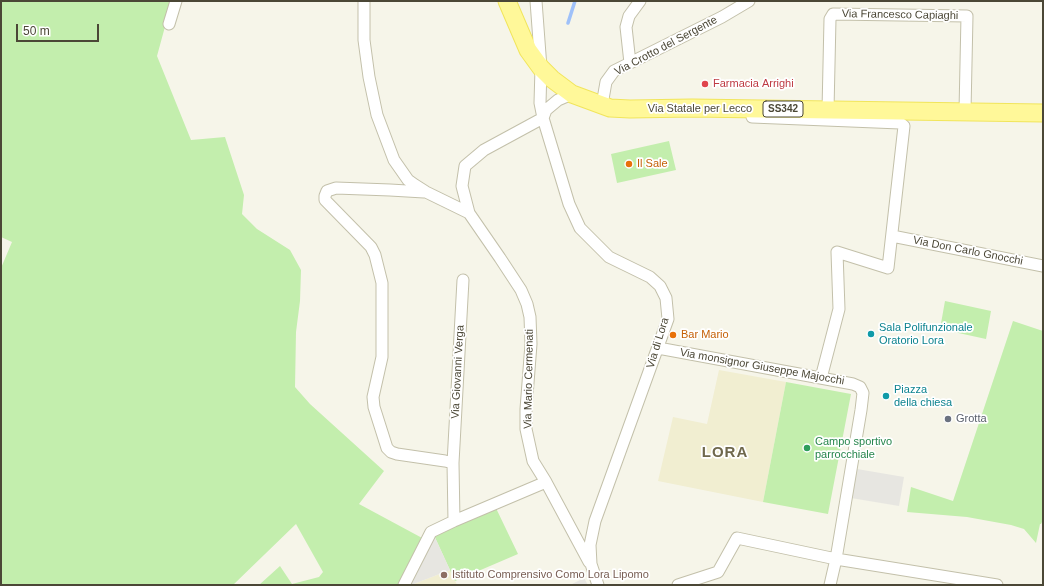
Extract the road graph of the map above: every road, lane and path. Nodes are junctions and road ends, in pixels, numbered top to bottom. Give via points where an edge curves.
1 (176, 1) edge
2 (364, 1) edge
3 (507, 1) edge
4 (536, 1) edge
5 (640, 1) edge
6 (749, 1) edge
7 (169, 24) dead end
8 (630, 63) junction
9 (541, 68) junction
10 (572, 94) junction
11 (602, 105) junction
12 (714, 108) junction
13 (828, 110) junction
14 (965, 111) junction
15 (1043, 112) edge
16 (543, 118) junction
17 (426, 192) junction
18 (469, 213) junction
19 (892, 236) junction
20 (1043, 266) edge
21 (463, 280) dead end
22 (658, 348) junction
23 (821, 378) junction
24 (453, 463) junction
25 (546, 482) junction
26 (454, 521) junction
27 (836, 559) junction
28 (591, 564) junction
29 (404, 585) edge
30 (598, 585) edge
31 (678, 585) edge
32 (830, 585) edge
33 (997, 585) edge

1 - 7 street
2 - 17 street, Via Mario Cermenati via 364,40 377,115 394,160 408,180
3 - 9 main road, Via Statale per Lecco / SS342 via 528,50
4 - 9 street, Via di Lora
5 - 8 street via 629,16 626,27
6 - 8 street, Via Crotto del Sergente
8 - 11 street, Via Crotto del Sergente via 614,71 606,82
9 - 10 main road, Via Statale per Lecco / SS342
9 - 16 street, Via di Lora via 540,103
10 - 11 main road, Via Statale per Lecco / SS342
10 - 16 street via 558,100 546,110
11 - 12 main road, Via Statale per Lecco / SS342 via 630,109
12 - 13 main road, Via Statale per Lecco / SS342
12 - 19 street via 718,116 903,124
13 - 14 main road, Via Statale per Lecco / SS342
13 - 14 street, Via Francesco Capiaghi via 830,19 833,14 967,16
14 - 15 main road, Via Statale per Lecco / SS342
16 - 18 street via 484,150 465,166 462,186
16 - 22 street, Via di Lora via 569,204 580,228 609,257 650,277 660,286 666,298 668,319
17 - 18 street, Via Mario Cermenati
17 - 24 street via 336,188 327,191 325,200 371,247 382,283 382,357 373,397 387,448 397,454
18 - 25 street, Via Mario Cermenati via 521,290 527,304 531,344 526,429 533,460
19 - 20 street, Via Don Carlo Gnocchi
19 - 23 street via 888,268 837,252 839,309
21 - 24 street, Via Giovanni Verga
22 - 23 street, Via monsignor Giuseppe Majocchi
22 - 28 street, Via di Lora via 595,521 590,546
23 - 27 street, Via monsignor Giuseppe Majocchi via 853,384 860,387 863,393
24 - 26 street, Via Giovanni Verga
25 - 26 street
25 - 28 street, Via Mario Cermenati
26 - 29 street via 431,532
27 - 31 street via 737,538 718,572
27 - 32 street
27 - 33 street
28 - 30 street, Via di Lora

